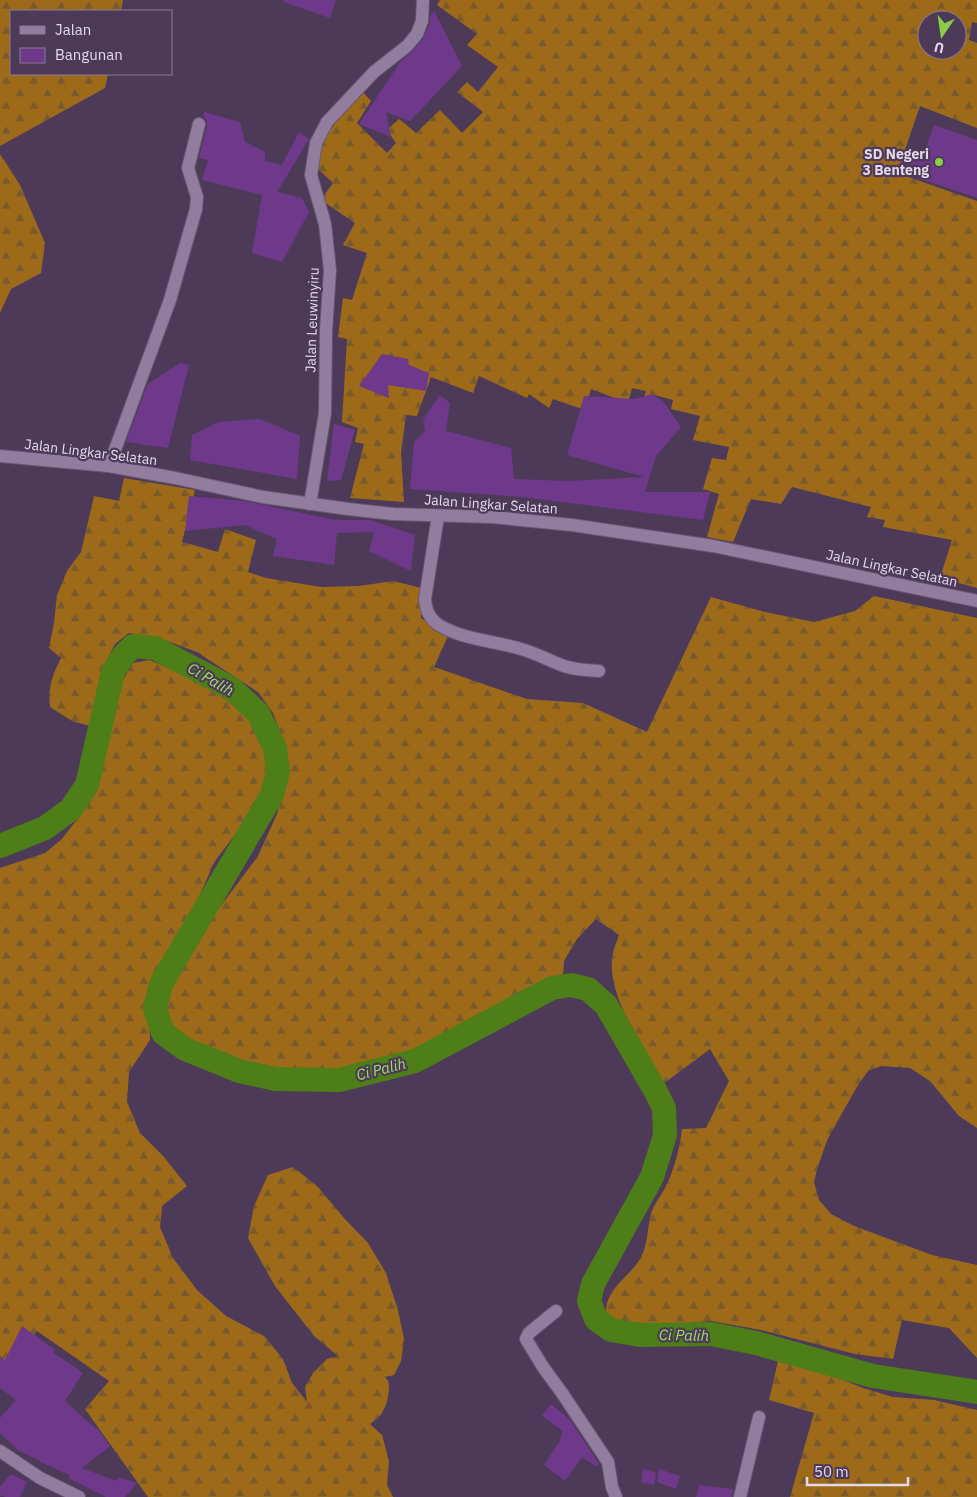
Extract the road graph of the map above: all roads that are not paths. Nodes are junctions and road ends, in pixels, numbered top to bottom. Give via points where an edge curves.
1 (423, 0) edge
2 (199, 124) dead end
3 (0, 456) edge
4 (109, 466) junction
5 (310, 504) junction
6 (438, 516) junction
7 (977, 601) edge
8 (599, 671) dead end
9 (556, 1311) dead end
10 (759, 1417) dead end
11 (0, 1451) edge
12 (78, 1497) edge
13 (616, 1497) edge
14 (740, 1497) edge

1 - 5 street, Jalan Leuwinyiru via 422,21 417,34 374,72 327,122 316,143 311,175 325,224 330,270 325,413
2 - 4 street via 188,168 197,198 196,209 170,300
3 - 4 street, Jalan Lingkar Selatan
4 - 5 street, Jalan Lingkar Selatan
5 - 6 street, Jalan Lingkar Selatan
6 - 7 street, Jalan Lingkar Selatan via 492,517 572,525 713,546
6 - 8 street via 425,599 430,618 452,631 522,649 564,666
9 - 13 street via 529,1333 526,1340 608,1462
10 - 14 street
11 - 12 street via 40,1478

